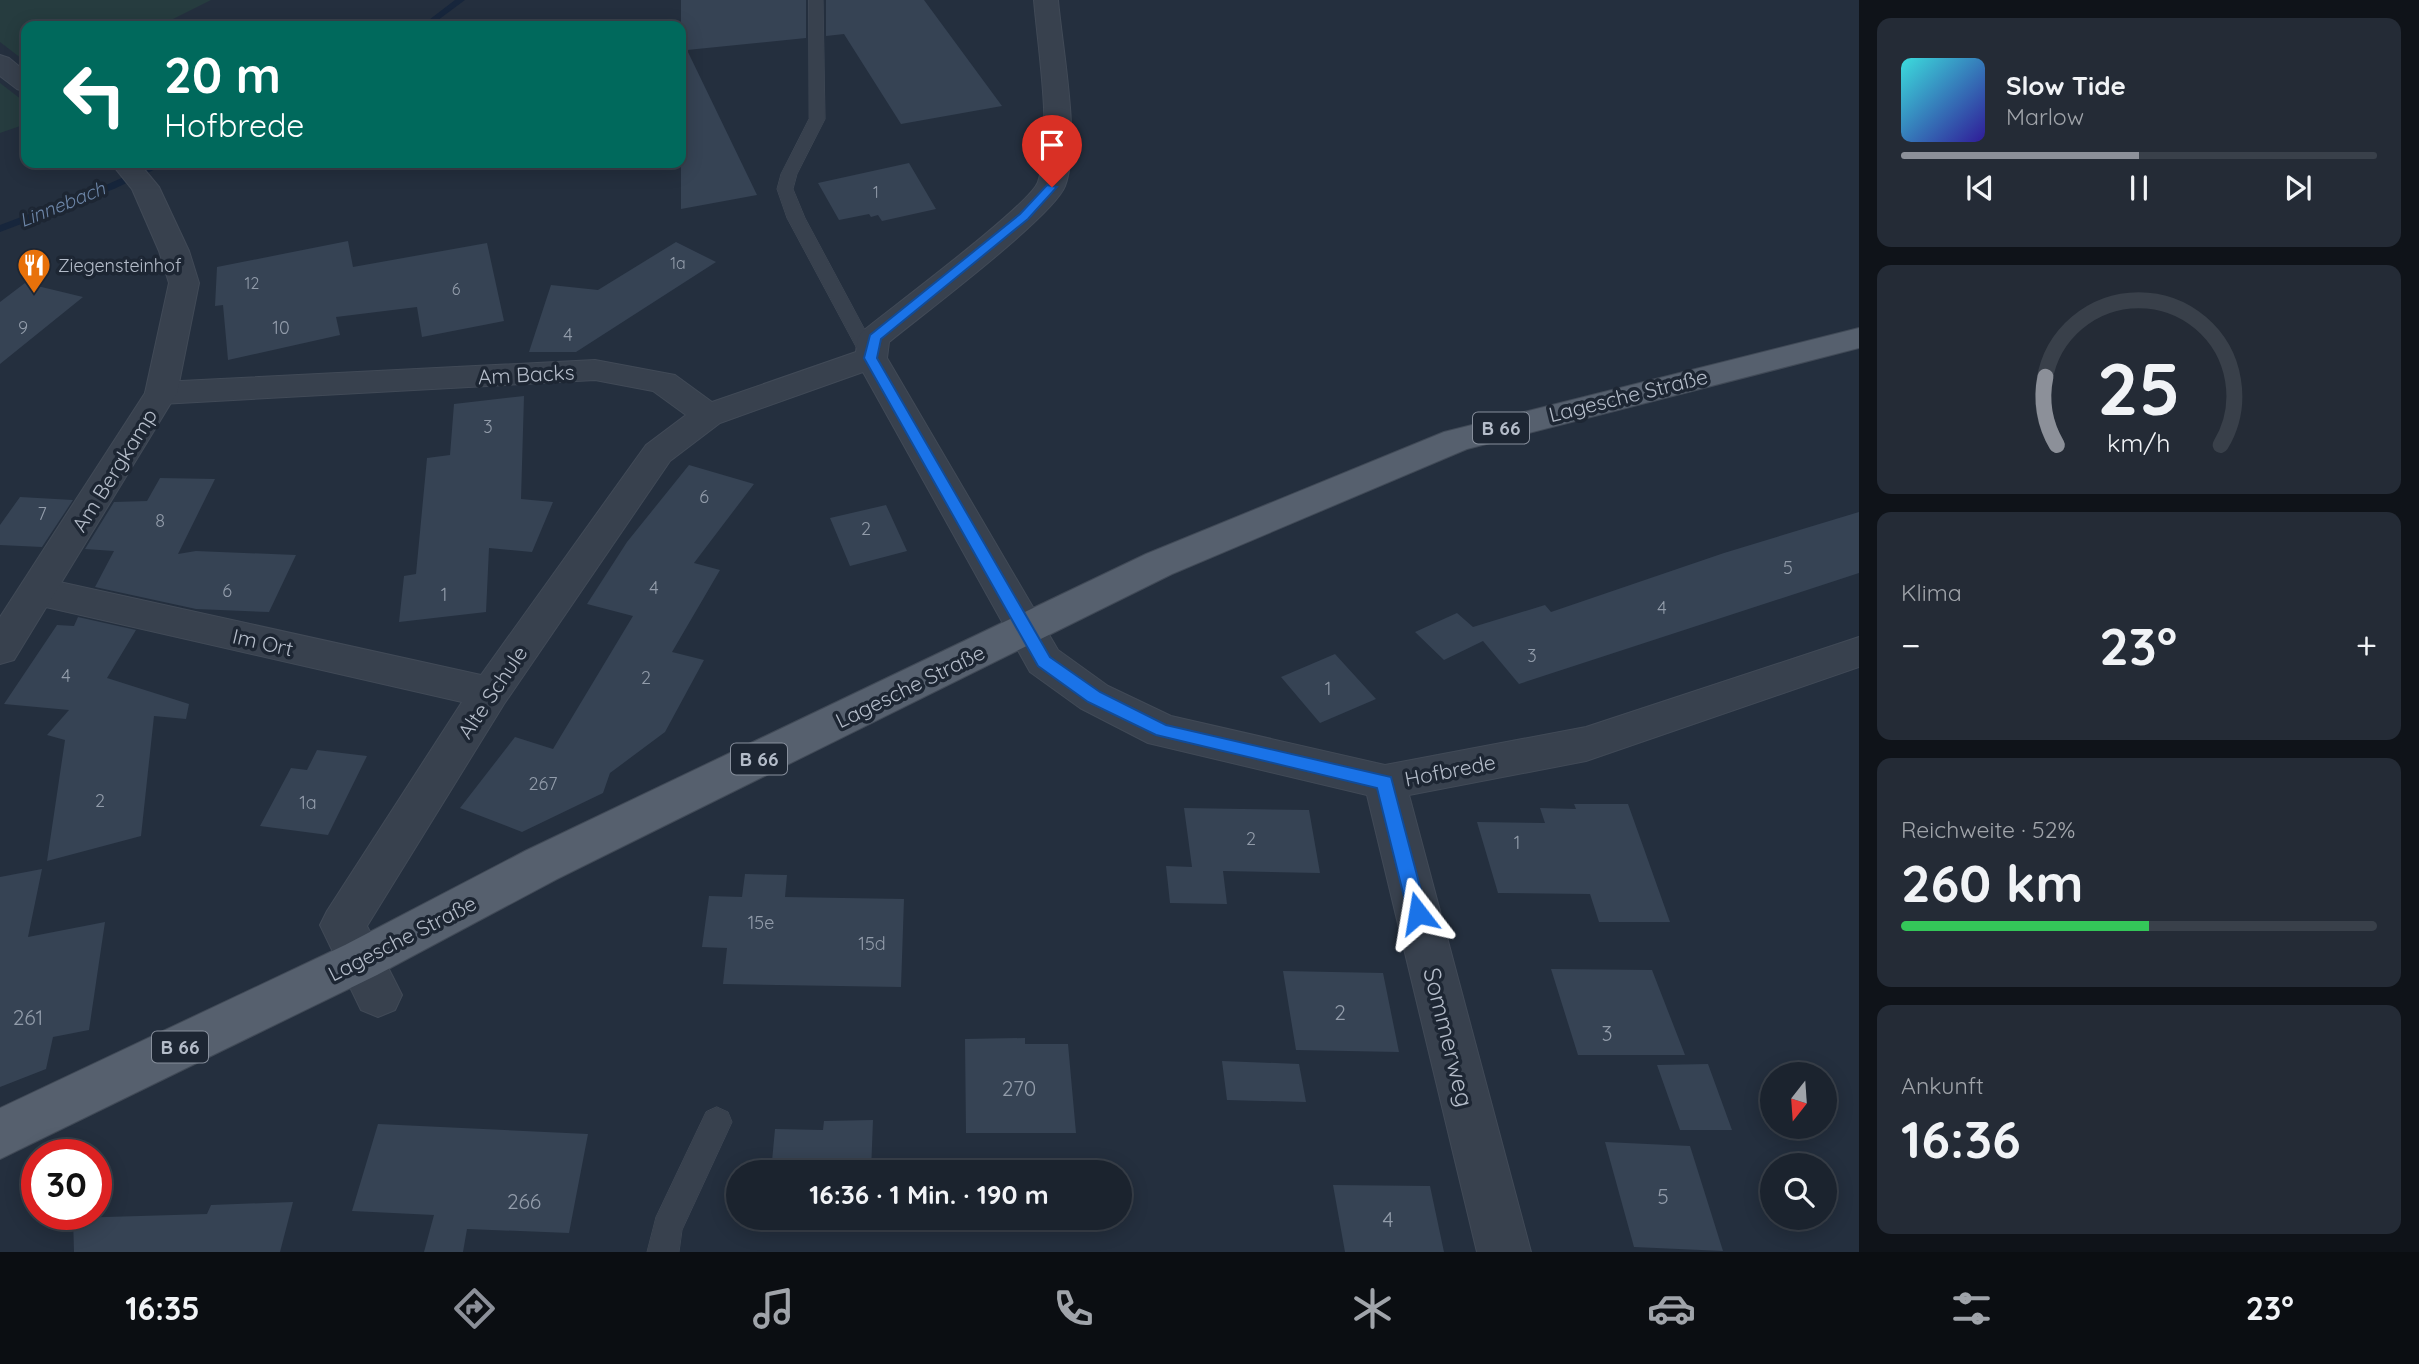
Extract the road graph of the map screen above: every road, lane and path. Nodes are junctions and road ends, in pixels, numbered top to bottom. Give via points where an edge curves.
1 (816, 0) edge
2 (1046, 0) edge
3 (0, 63) edge
4 (21, 80) edge
5 (133, 172) edge
6 (1859, 338) edge
7 (870, 358) junction
8 (161, 393) junction
9 (708, 415) junction
10 (37, 591) junction
11 (1026, 629) junction
12 (6, 631) edge
13 (1859, 652) edge
14 (490, 693) junction
15 (1385, 782) junction
16 (369, 978) junction
17 (717, 1122) dead end
18 (0, 1134) edge
19 (663, 1252) edge
20 (1504, 1252) edge

1 - 7 lane via 817,119 785,189
2 - 7 street via 1059,149 1052,187 1024,216 874,338
3 - 4 street
5 - 8 street, Am Bergkamp via 174,251 184,283
6 - 11 main road, Lagesche Straße / B 66 via 1456,440 1159,564
7 - 9 street
7 - 11 street, Hofbrede
8 - 9 street, Am Backs via 595,370 663,382
8 - 10 street, Am Bergkamp
9 - 14 street, Alte Schule via 658,453
10 - 12 street, Am Bergkamp
10 - 14 street, Im Ort
11 - 15 street, Hofbrede via 1044,662 1094,697 1162,731
11 - 16 main road, Lagesche Straße / B 66 via 541,865
13 - 15 street, Hofbrede via 1586,744
14 - 16 street, Alte Schule via 343,925
15 - 20 street, Sommerweg
16 - 18 main road, Lagesche Straße / B 66
17 - 19 lane via 667,1228

